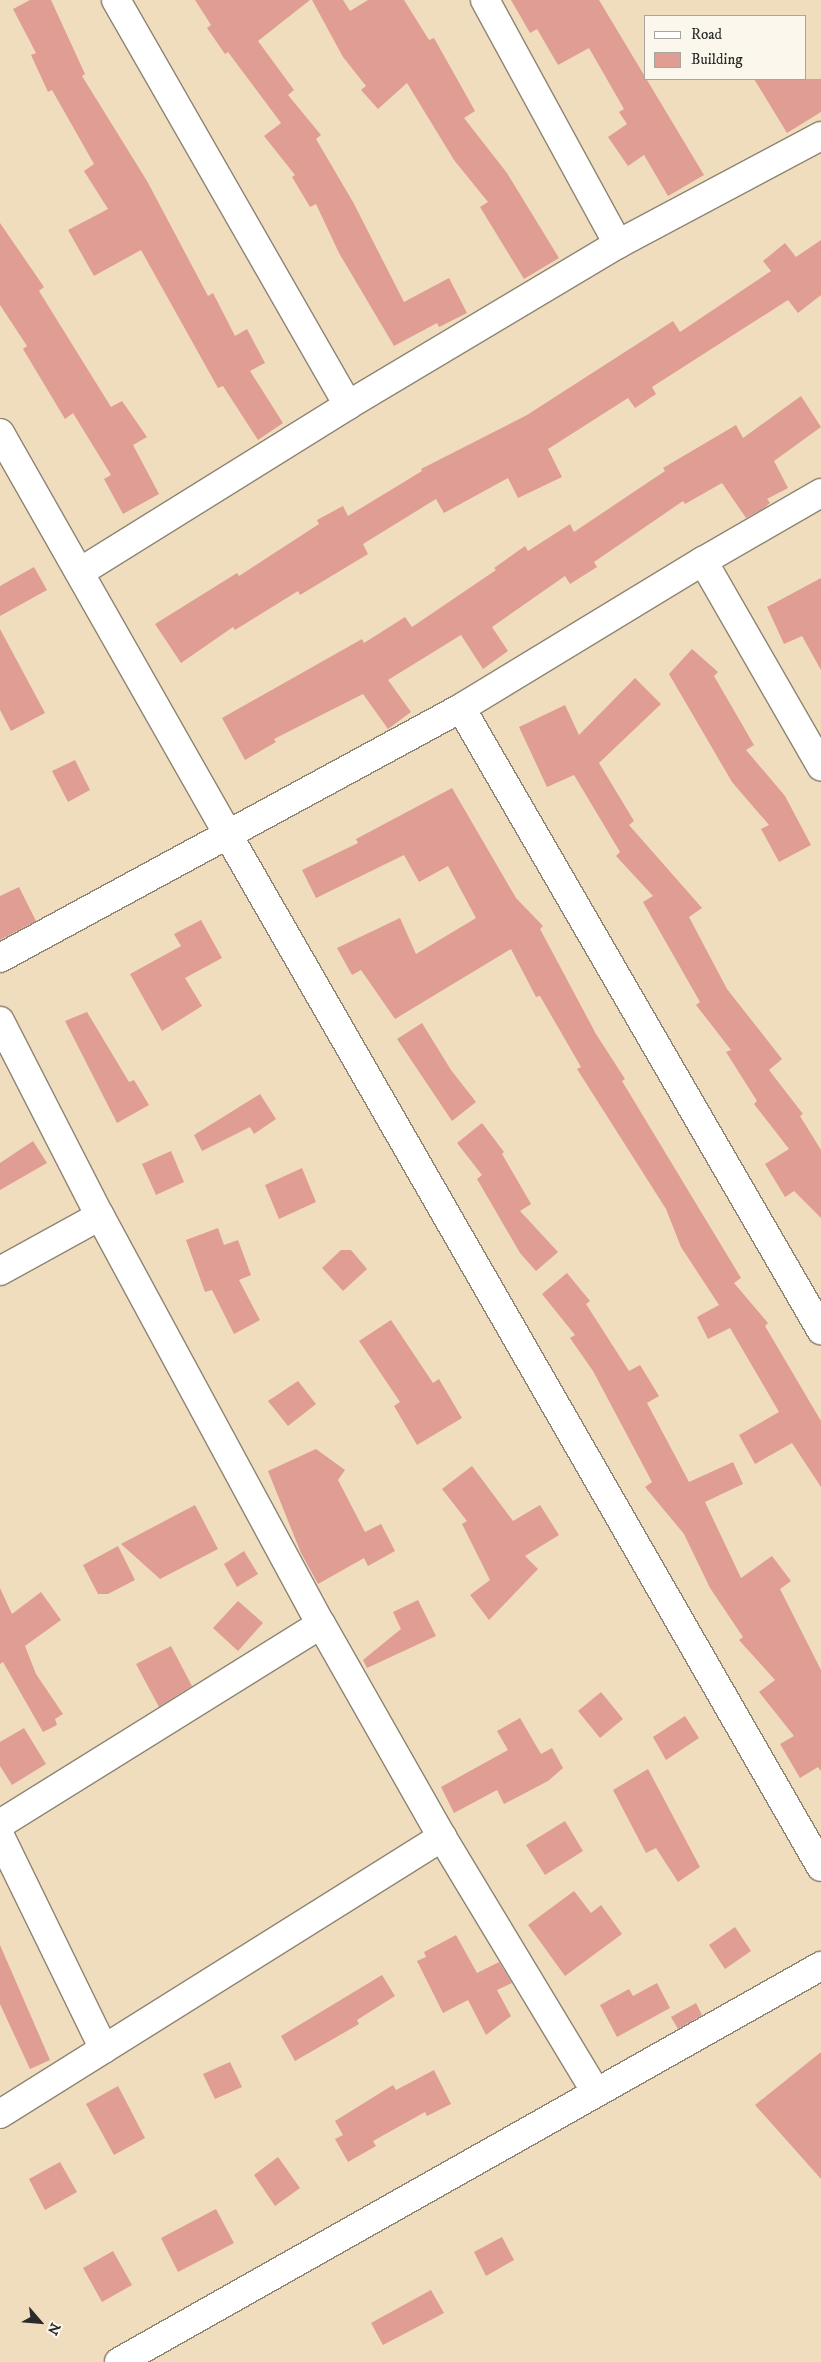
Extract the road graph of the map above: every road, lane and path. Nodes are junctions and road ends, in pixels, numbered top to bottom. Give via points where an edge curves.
1 (116, 0) edge
2 (485, 0) edge
3 (821, 136) edge
4 (618, 244) junction
5 (348, 405) junction
6 (0, 433) edge
7 (821, 493) edge
8 (703, 561) junction
9 (80, 572) junction
10 (461, 708) junction
11 (821, 766) edge
12 (228, 836) junction
13 (0, 958) edge
14 (0, 1021) edge
15 (100, 1216) junction
16 (0, 1271) edge
17 (821, 1330) edge
18 (321, 1624) junction
19 (0, 1824) edge
20 (0, 1836) edge
21 (442, 1837) junction
22 (821, 1867) edge
23 (821, 1966) edge
24 (104, 2049) junction
25 (596, 2092) junction
26 (0, 2114) edge
27 (119, 2362) edge

1 - 5 street
2 - 4 street
3 - 4 street
4 - 5 street
5 - 9 street
6 - 9 street
7 - 8 street
8 - 10 street
8 - 11 street
9 - 12 street
10 - 12 street
10 - 17 street
12 - 13 street
12 - 22 street
14 - 15 street
15 - 16 street
15 - 18 street
18 - 19 street
18 - 21 street
20 - 24 street
21 - 24 street
21 - 25 street
23 - 25 street
24 - 26 street
25 - 27 street

